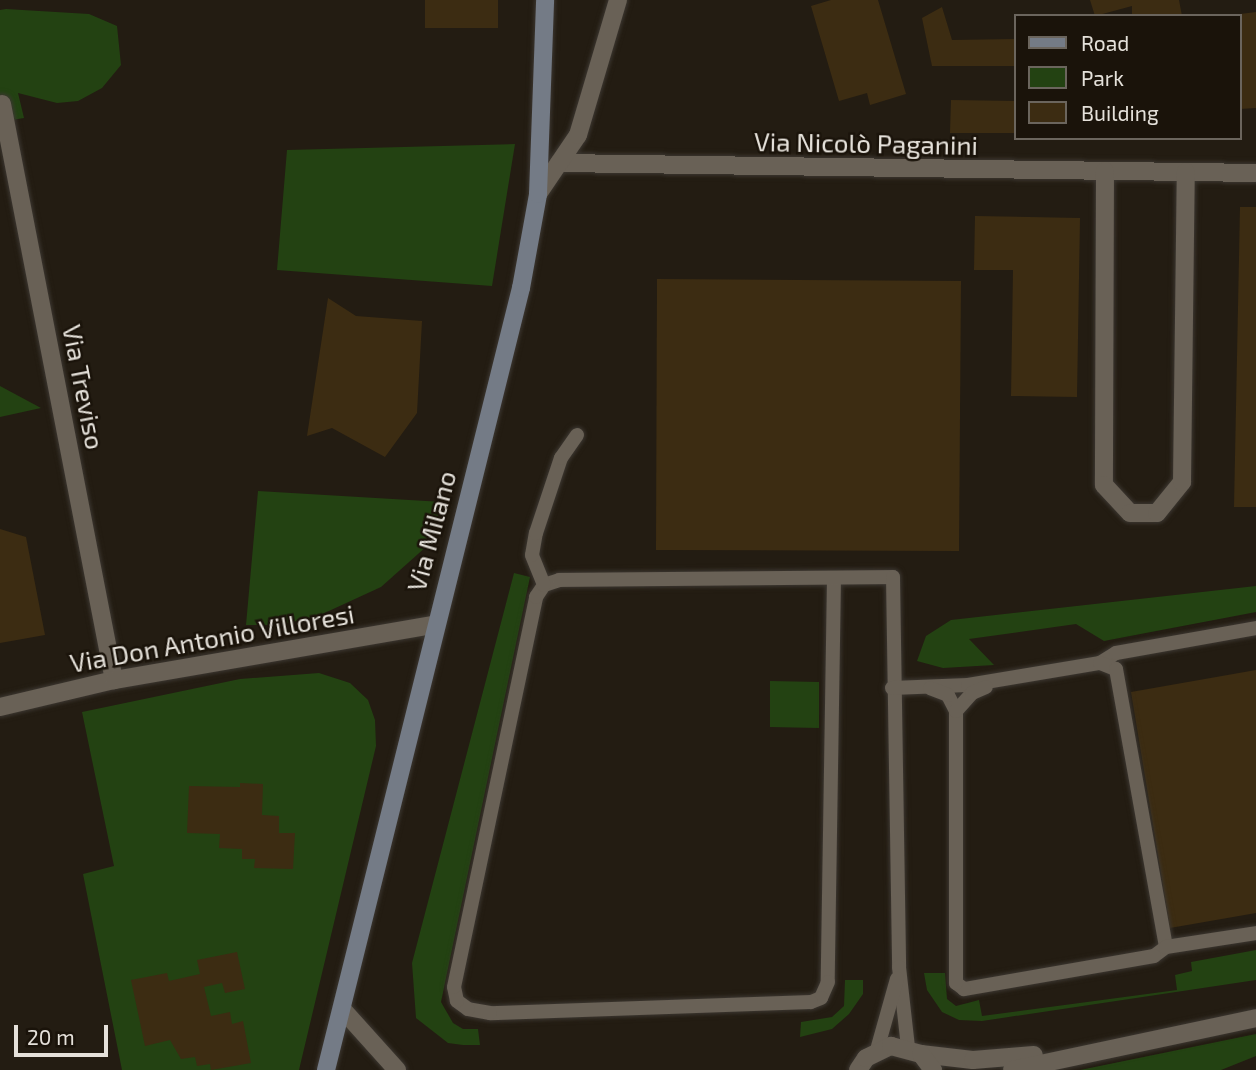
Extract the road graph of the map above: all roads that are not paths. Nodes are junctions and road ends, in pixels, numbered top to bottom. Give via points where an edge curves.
1 (545, 0) edge
2 (618, 0) edge
3 (2, 104) edge
4 (559, 163) junction
5 (1105, 171) junction
6 (1186, 172) junction
7 (1256, 173) edge
8 (538, 194) junction
9 (577, 435) dead end
10 (834, 578) junction
11 (544, 585) junction
12 (434, 625) junction
13 (1256, 628) edge
14 (1100, 663) junction
15 (1007, 678) junction
16 (114, 680) junction
17 (892, 688) junction
18 (930, 688) junction
19 (0, 706) edge
20 (956, 711) junction
21 (1256, 933) edge
22 (1166, 947) junction
23 (899, 967) junction
24 (343, 1010) junction
25 (1256, 1018) edge
26 (1134, 1041) junction
27 (877, 1050) junction
28 (915, 1051) junction
29 (326, 1070) edge
30 (397, 1070) edge
31 (857, 1070) edge
32 (933, 1070) edge
33 (1012, 1070) edge

1 - 8 main road, Via Milano
2 - 4 street via 578,135
3 - 16 street, Via Treviso
4 - 5 street, Via Nicolò Paganini
4 - 8 street
5 - 6 street, Via Nicolò Paganini
5 - 6 street via 1104,485 1130,513 1157,513 1182,482
6 - 7 street, Via Nicolò Paganini
8 - 12 main road, Via Milano via 521,288
9 - 11 lane via 561,458 536,533 532,555
10 - 11 lane via 559,580
10 - 11 lane via 828,982 821,998 811,1002 490,1013 468,1009 457,1001 454,986 536,597
10 - 17 lane via 893,577
12 - 16 street, Via Don Antonio Villoresi
12 - 24 main road, Via Milano
13 - 14 lane via 1116,653
14 - 15 lane
14 - 22 lane via 1116,669
15 - 18 lane
15 - 20 lane via 972,693
16 - 19 street, Via Don Antonio Villoresi
17 - 18 lane
17 - 23 lane
18 - 20 lane via 948,695
20 - 22 lane via 956,983 964,989 1154,956
21 - 22 lane
23 - 27 lane
23 - 28 lane
24 - 29 main road, Via Milano
24 - 30 street
25 - 26 street
26 - 28 street via 973,1060
26 - 33 street
27 - 28 street
27 - 31 street
28 - 32 street

